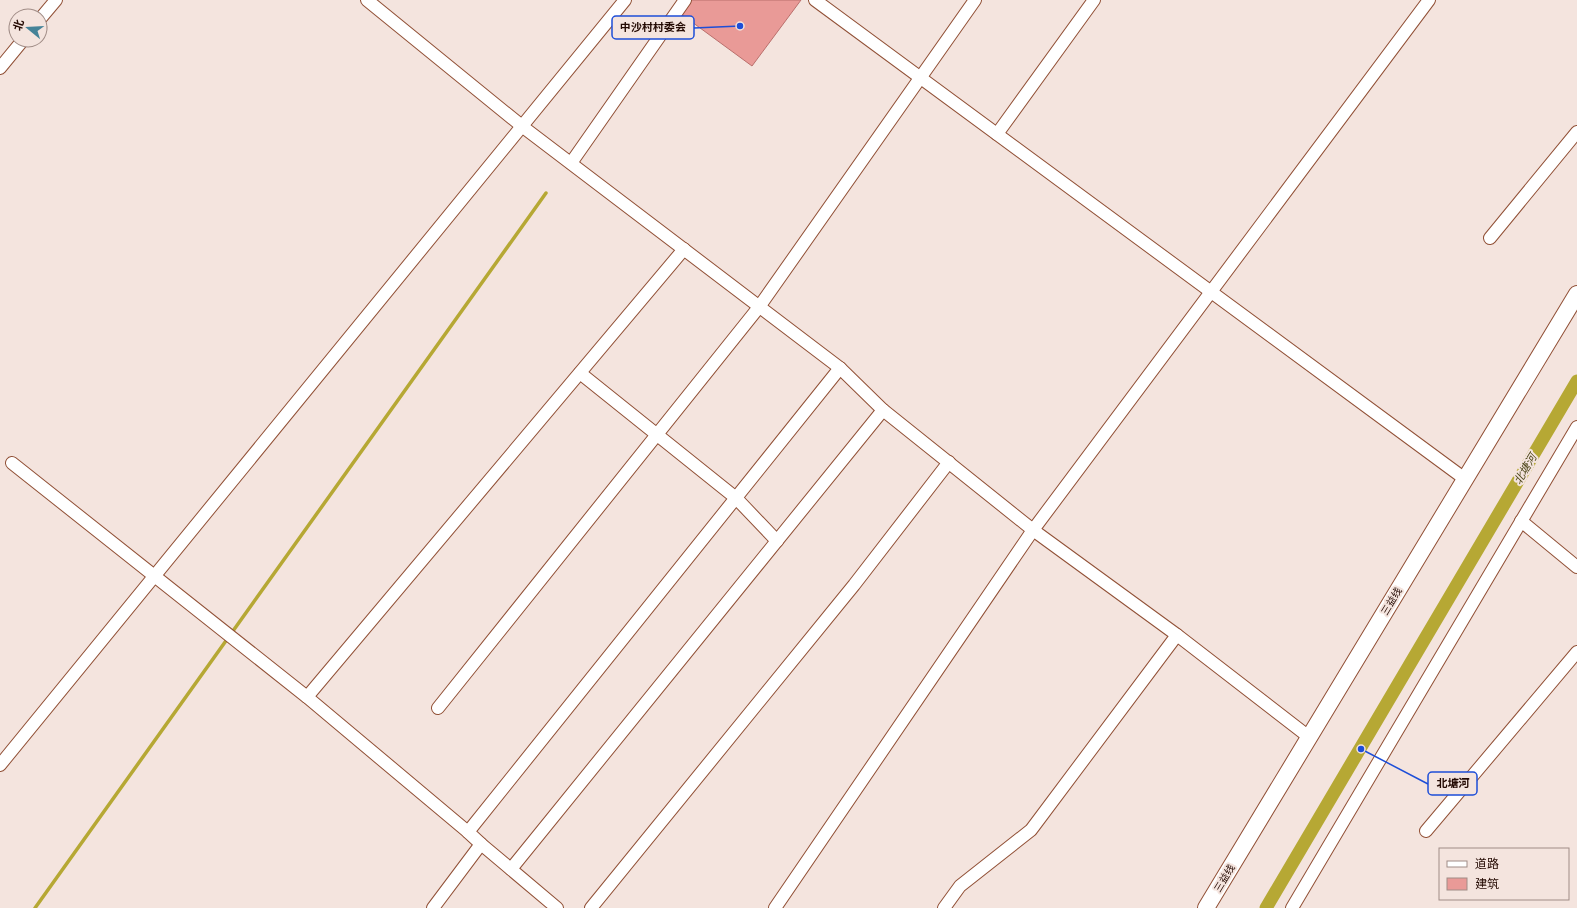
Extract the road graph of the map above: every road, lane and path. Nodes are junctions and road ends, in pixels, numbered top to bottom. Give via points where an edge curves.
1 (56, 0) edge
2 (367, 0) edge
3 (625, 0) edge
4 (685, 0) edge
5 (815, 0) edge
6 (975, 0) edge
7 (1094, 0) edge
8 (1429, 0) edge
9 (48, 10) edge
10 (16, 48) edge
11 (0, 68) edge
12 (921, 78) junction
13 (523, 127) junction
14 (1577, 132) edge
15 (997, 134) junction
16 (571, 163) junction
17 (1490, 238) dead end
18 (684, 249) junction
19 (1210, 292) junction
20 (1577, 294) edge
21 (759, 306) junction
22 (840, 368) junction
23 (580, 373) junction
24 (883, 410) junction
25 (1577, 426) edge
26 (657, 434) junction
27 (949, 462) junction
28 (12, 463) dead end
29 (1465, 479) junction
30 (736, 498) junction
31 (1521, 521) junction
32 (1033, 530) junction
33 (777, 541) junction
34 (1577, 567) edge
35 (154, 575) junction
36 (1177, 635) junction
37 (1577, 652) edge
38 (307, 697) junction
39 (438, 708) dead end
40 (1309, 737) junction
41 (0, 765) edge
42 (1426, 831) dead end
43 (468, 832) junction
44 (481, 844) junction
45 (511, 869) junction
46 (433, 908) edge
47 (557, 908) edge
48 (591, 908) edge
49 (775, 908) edge
50 (944, 908) edge
51 (1206, 908) edge
52 (1292, 908) edge

1 - 9 street
2 - 13 street
3 - 13 street
4 - 16 street
5 - 12 street
6 - 12 street
7 - 15 street
8 - 19 street
10 - 11 street
12 - 15 street
12 - 21 street
13 - 16 street
13 - 35 street
14 - 17 street
15 - 19 street
16 - 18 street
18 - 21 street
18 - 23 street
19 - 29 street
19 - 32 street
20 - 29 main road, 三益线
21 - 22 street
21 - 26 street
22 - 24 street
22 - 30 street
23 - 26 street
23 - 38 street
24 - 27 street
24 - 33 street
25 - 31 street
26 - 30 street
26 - 39 street
27 - 32 street
27 - 48 street via 854,585
28 - 35 street
29 - 40 main road, 三益线
30 - 33 street
30 - 43 street
31 - 34 street
31 - 52 street
32 - 36 street
32 - 49 street
33 - 45 street
35 - 38 street
35 - 41 street
36 - 40 street
36 - 50 street via 1031,830 960,886
37 - 42 street
38 - 43 street
40 - 51 main road, 三益线
43 - 44 street
44 - 45 street
44 - 46 street
45 - 47 street

